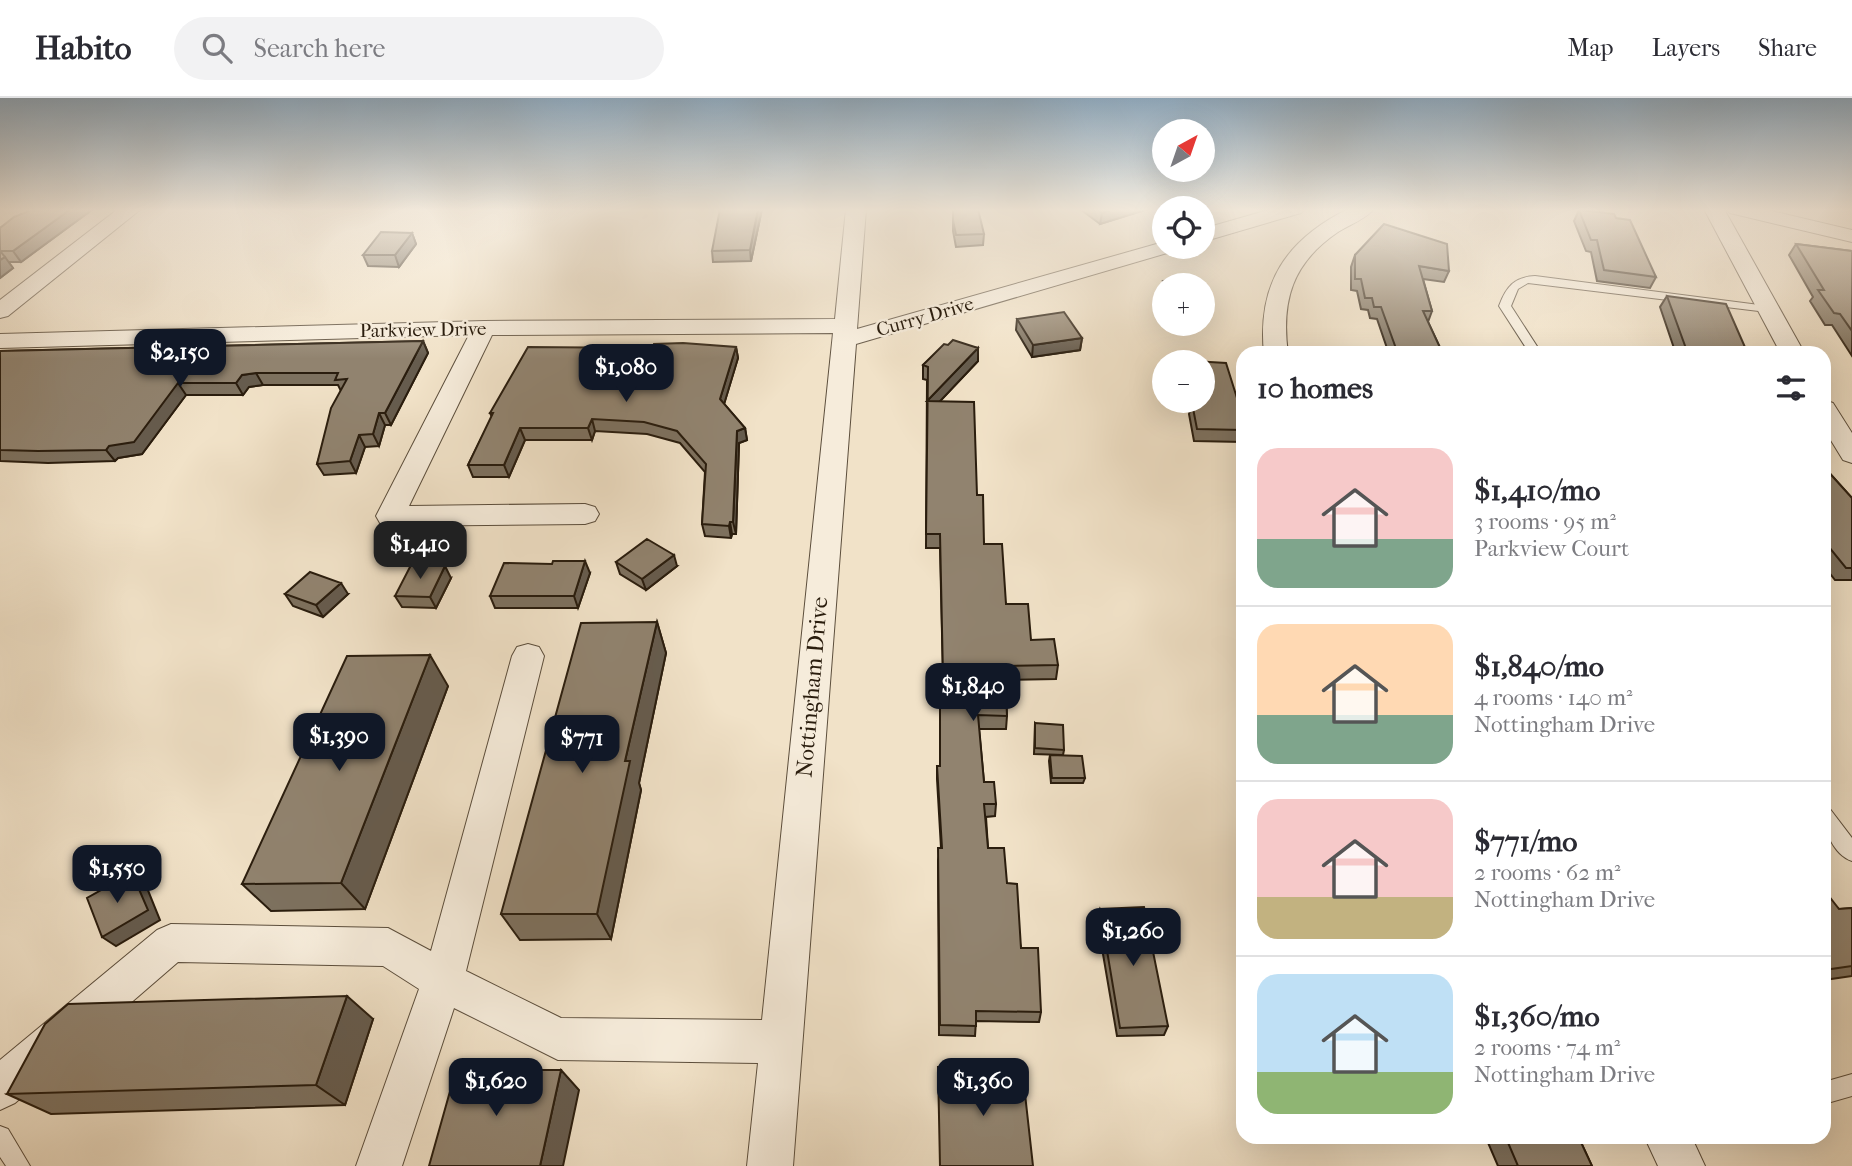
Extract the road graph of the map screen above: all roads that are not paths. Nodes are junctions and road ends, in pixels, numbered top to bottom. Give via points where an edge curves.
1 (67, 259) edge
2 (852, 259) edge
3 (1123, 259) edge
4 (1296, 259) edge
5 (1740, 259) edge
6 (1767, 309) junction
7 (0, 311) edge
8 (484, 328) junction
9 (845, 333) junction
10 (0, 341) edge
11 (1275, 346) edge
12 (1531, 346) edge
13 (1788, 346) edge
14 (1831, 420) edge
15 (1852, 454) edge
16 (585, 514) dead end
17 (528, 656) dead end
18 (1831, 824) edge
19 (1852, 853) edge
20 (443, 981) junction
21 (781, 1041) junction
22 (1852, 1085) edge
23 (0, 1088) edge
24 (1831, 1091) edge
25 (0, 1137) edge
26 (1671, 1144) edge
27 (19, 1166) edge
28 (379, 1166) edge
29 (770, 1166) edge
30 (1682, 1166) edge

1 - 7 street
2 - 9 street, Nottingham Drive
3 - 9 street, Curry Drive
4 - 11 street via 1274,302
5 - 6 street
6 - 12 lane via 1531,278 1508,292 1505,306
6 - 13 street
8 - 9 street, Parkview Drive
8 - 10 street, Parkview Drive
8 - 16 street via 390,516
9 - 21 street, Nottingham Drive
14 - 15 street
17 - 20 street
18 - 19 lane
20 - 21 street via 558,1039
20 - 23 street via 388,947 171,943
20 - 28 street
21 - 29 street, Nottingham Drive
22 - 24 lane
25 - 27 lane
26 - 30 street

